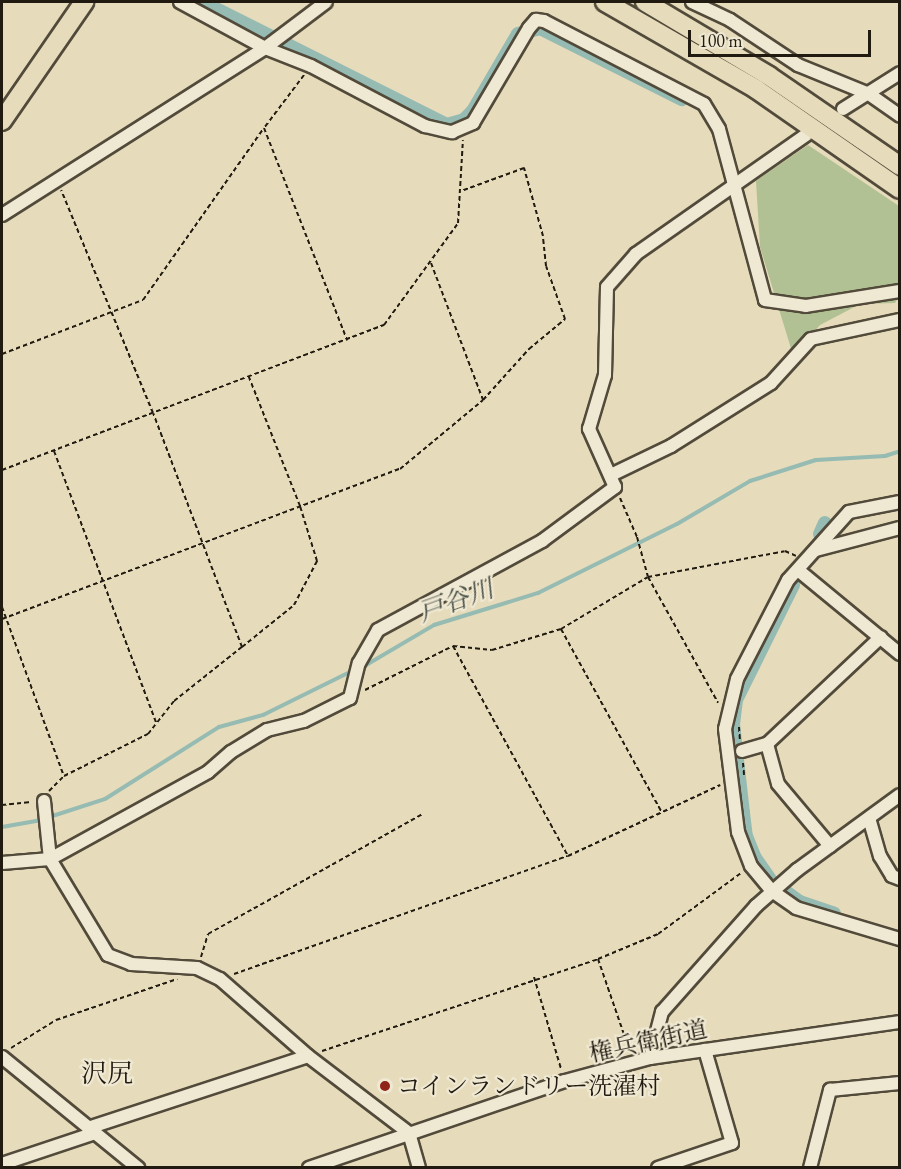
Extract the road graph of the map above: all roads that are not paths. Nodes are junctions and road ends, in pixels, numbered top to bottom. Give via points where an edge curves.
1 (84, 2) edge
2 (180, 2) edge
3 (326, 2) edge
4 (605, 2) edge
5 (645, 2) edge
6 (692, 2) edge
7 (265, 48) junction
8 (900, 73) edge
9 (868, 94) junction
10 (843, 109) dead end
11 (900, 116) edge
12 (2, 121) edge
13 (806, 135) dead end
14 (900, 166) edge
15 (734, 184) junction
16 (900, 189) edge
17 (2, 215) edge
18 (900, 291) edge
19 (900, 320) edge
20 (613, 481) junction
21 (900, 502) edge
22 (900, 528) edge
23 (816, 550) junction
24 (798, 570) junction
25 (881, 637) junction
26 (900, 654) edge
27 (767, 744) junction
28 (742, 752) road end
29 (900, 795) edge
30 (44, 807) road end
31 (869, 818) junction
32 (830, 846) junction
33 (50, 860) junction
34 (2, 863) edge
35 (900, 879) edge
36 (772, 891) junction
37 (900, 939) edge
38 (900, 1022) edge
39 (705, 1050) junction
40 (2, 1056) edge
41 (308, 1056) junction
42 (650, 1058) junction
43 (900, 1083) edge
44 (92, 1130) junction
45 (409, 1132) junction
46 (2, 1164) edge
47 (138, 1167) edge
48 (309, 1167) edge
49 (419, 1167) edge
50 (658, 1167) edge
51 (810, 1167) edge

1 - 12 highway
2 - 7 street
3 - 7 street
4 - 16 highway via 756,89
5 - 14 highway via 769,76
6 - 9 street via 730,20 798,65
7 - 15 street via 311,66 442,132 464,129 473,123 529,28 536,20 544,21 704,104 718,129
7 - 17 street
8 - 9 street
9 - 10 street
9 - 11 street
13 - 15 street
15 - 18 street via 765,300 806,306
15 - 20 street via 636,254 607,287 605,375 589,429
19 - 20 street via 811,339 771,383
20 - 33 street via 542,541 378,630 357,669 350,698 304,721 267,730 208,772
21 - 23 street via 849,513 836,523
22 - 23 street
23 - 24 street
24 - 25 street
24 - 36 street via 788,580 736,679 726,729 738,832 751,866
25 - 26 street
25 - 27 street
27 - 28 street
27 - 32 street via 778,784
29 - 31 street
30 - 33 street
31 - 32 street
31 - 35 street via 880,856 892,876
32 - 36 street
33 - 34 street
33 - 41 street via 108,956 131,964 197,968 214,976
36 - 37 street via 796,908
36 - 42 street via 695,970 662,1012
38 - 39 street, 権兵衛街道
39 - 42 street, 権兵衛街道
39 - 50 street via 732,1143
40 - 44 street
41 - 44 street
41 - 45 street
42 - 45 street, 権兵衛街道
43 - 51 street via 830,1090
44 - 46 street
44 - 47 street
45 - 48 street, 権兵衛街道
45 - 49 street

